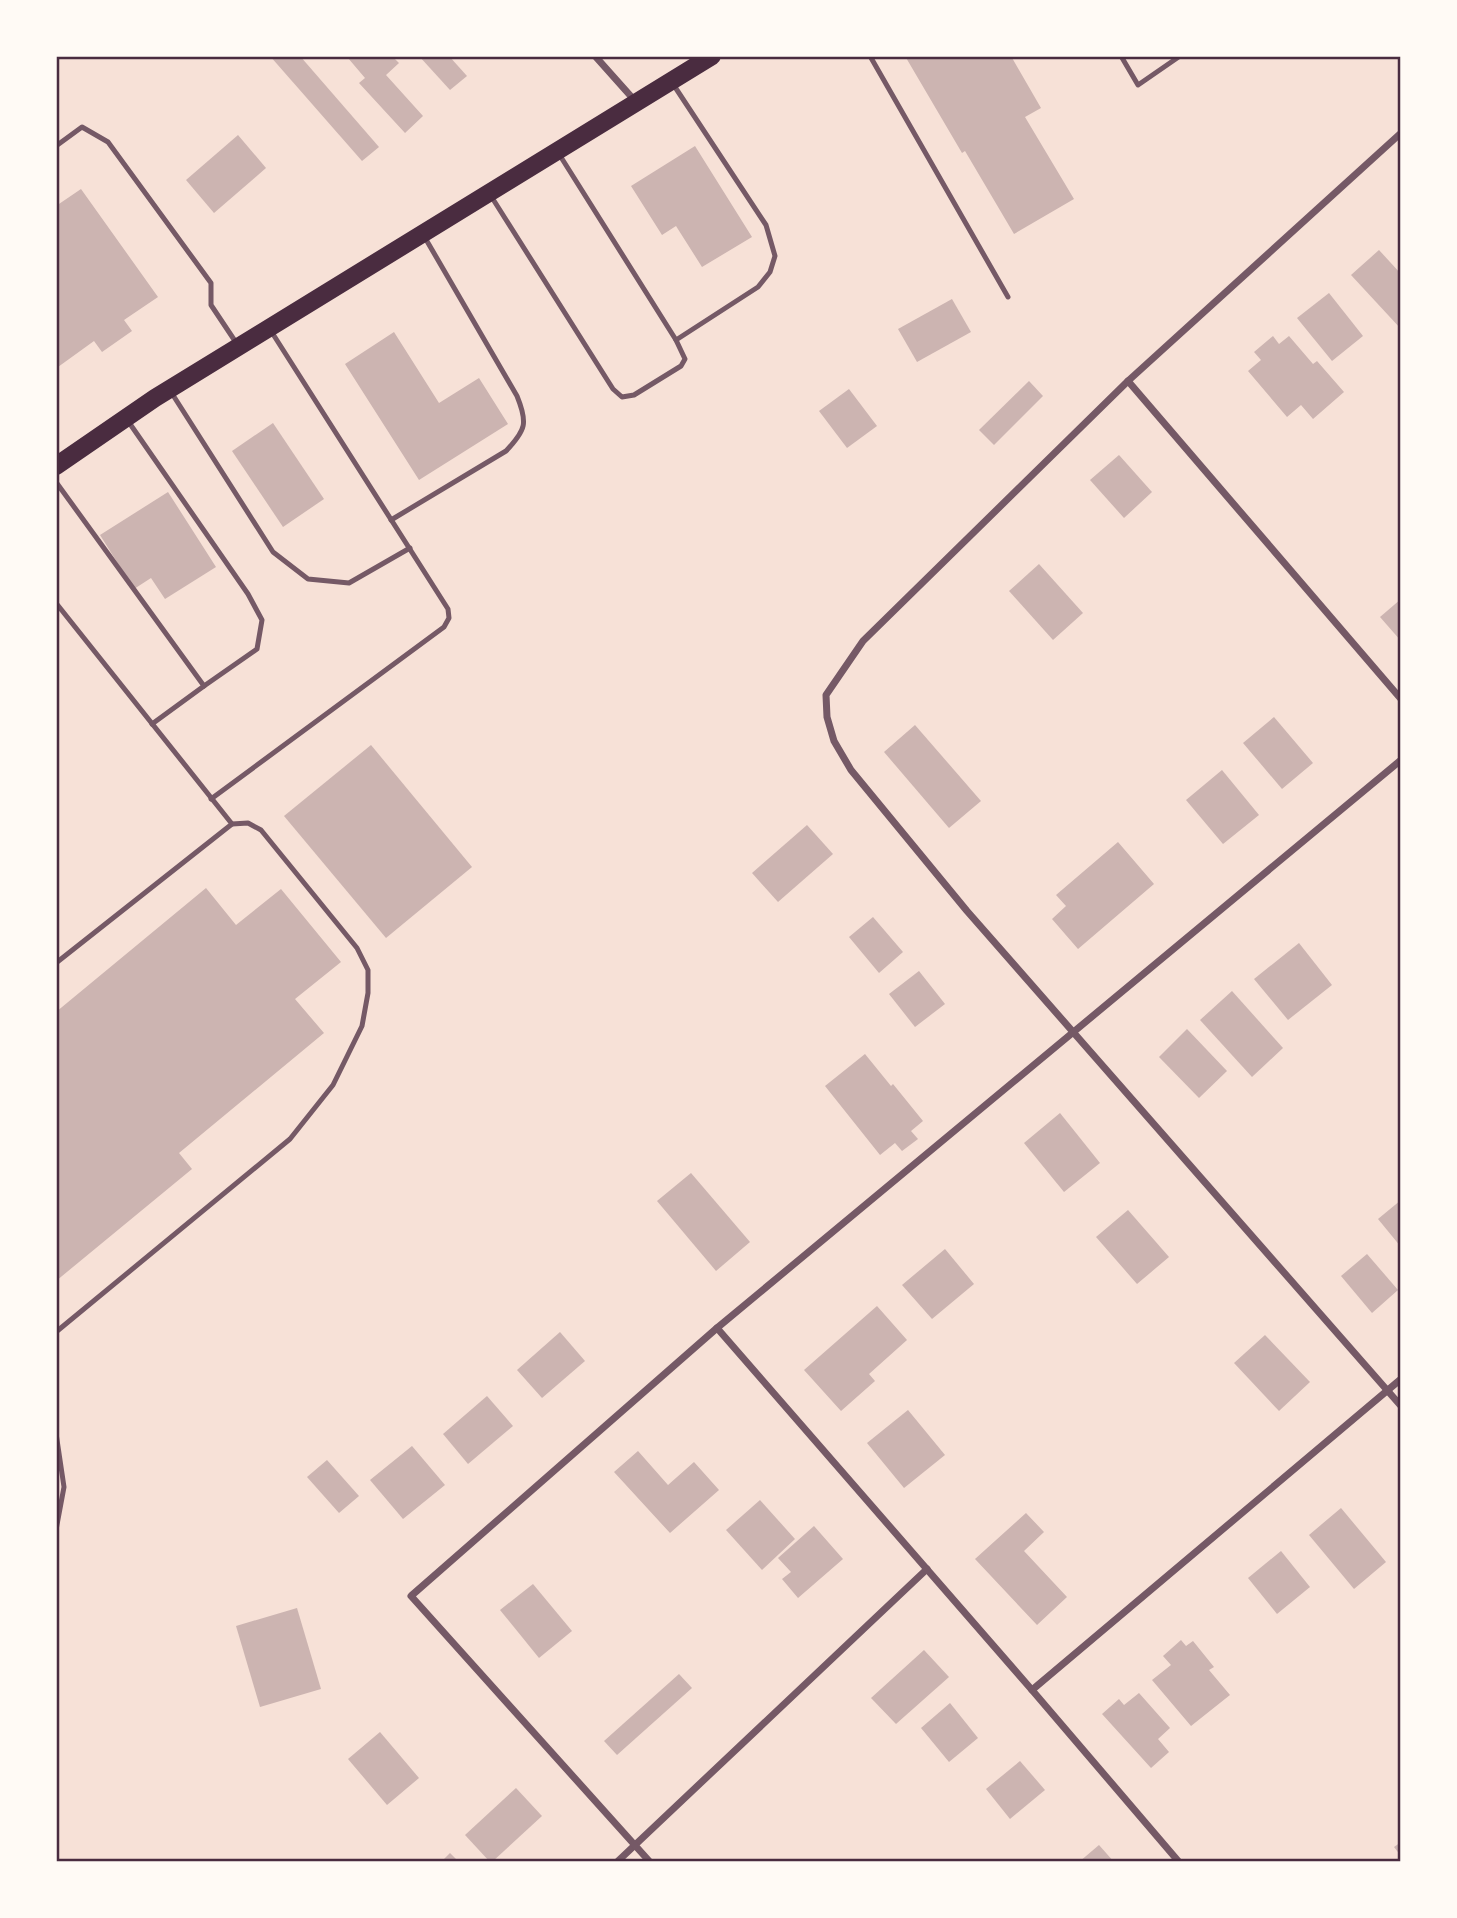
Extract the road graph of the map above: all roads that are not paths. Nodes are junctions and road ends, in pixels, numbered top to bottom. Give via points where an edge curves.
1 (595, 56) edge
2 (712, 56) edge
3 (870, 56) edge
4 (1121, 56) edge
5 (1180, 56) edge
6 (671, 82) junction
7 (637, 103) junction
8 (1401, 133) edge
9 (56, 146) edge
10 (557, 151) junction
11 (489, 193) junction
12 (422, 234) junction
13 (1008, 297) dead end
14 (269, 328) junction
15 (676, 340) junction
16 (239, 346) junction
17 (1128, 380) junction
18 (169, 389) junction
19 (126, 418) junction
20 (56, 466) edge
21 (56, 482) edge
22 (391, 520) junction
23 (410, 548) junction
24 (56, 603) edge
25 (204, 686) junction
26 (1401, 699) edge
27 (152, 724) junction
28 (1401, 760) edge
29 (211, 799) junction
30 (232, 824) junction
31 (56, 962) edge
32 (1073, 1033) junction
33 (718, 1328) junction
34 (56, 1332) edge
35 (1401, 1379) edge
36 (1387, 1391) junction
37 (1401, 1406) edge
38 (56, 1433) edge
39 (56, 1530) edge
40 (927, 1569) junction
41 (1032, 1690) junction
42 (635, 1845) junction
43 (617, 1862) edge
44 (650, 1862) edge
45 (1179, 1862) edge

1 - 7 street
2 - 6 main road
3 - 13 lane
4 - 5 lane via 1138,85
6 - 7 main road
6 - 15 lane via 766,225 775,256 758,287
7 - 10 main road
8 - 17 street
9 - 16 lane via 82,127 108,142 211,283 211,304
10 - 11 main road
10 - 15 lane
11 - 12 main road
11 - 15 lane via 622,397 634,395 681,366 685,359
12 - 14 main road
12 - 22 lane via 525,416 520,436 506,450
14 - 16 main road
14 - 22 lane
16 - 18 main road
17 - 26 street
17 - 32 street via 863,641 825,695 834,741 851,770
18 - 19 main road
18 - 23 lane via 273,552 308,579 349,583
19 - 20 main road
19 - 25 lane via 262,620 257,649
21 - 25 lane
22 - 23 lane
23 - 29 lane via 448,609 444,627
24 - 27 lane
25 - 27 lane
27 - 29 lane
28 - 32 street
29 - 30 lane
30 - 31 lane
30 - 34 lane via 248,822 261,830 358,948 368,970 362,1026 333,1085 290,1139
32 - 33 street
32 - 36 street
33 - 40 street
33 - 42 street via 411,1596
35 - 36 street
36 - 37 street
36 - 41 street
38 - 39 lane via 64,1487
40 - 41 street
40 - 42 street
41 - 45 street
42 - 43 street
42 - 44 street

